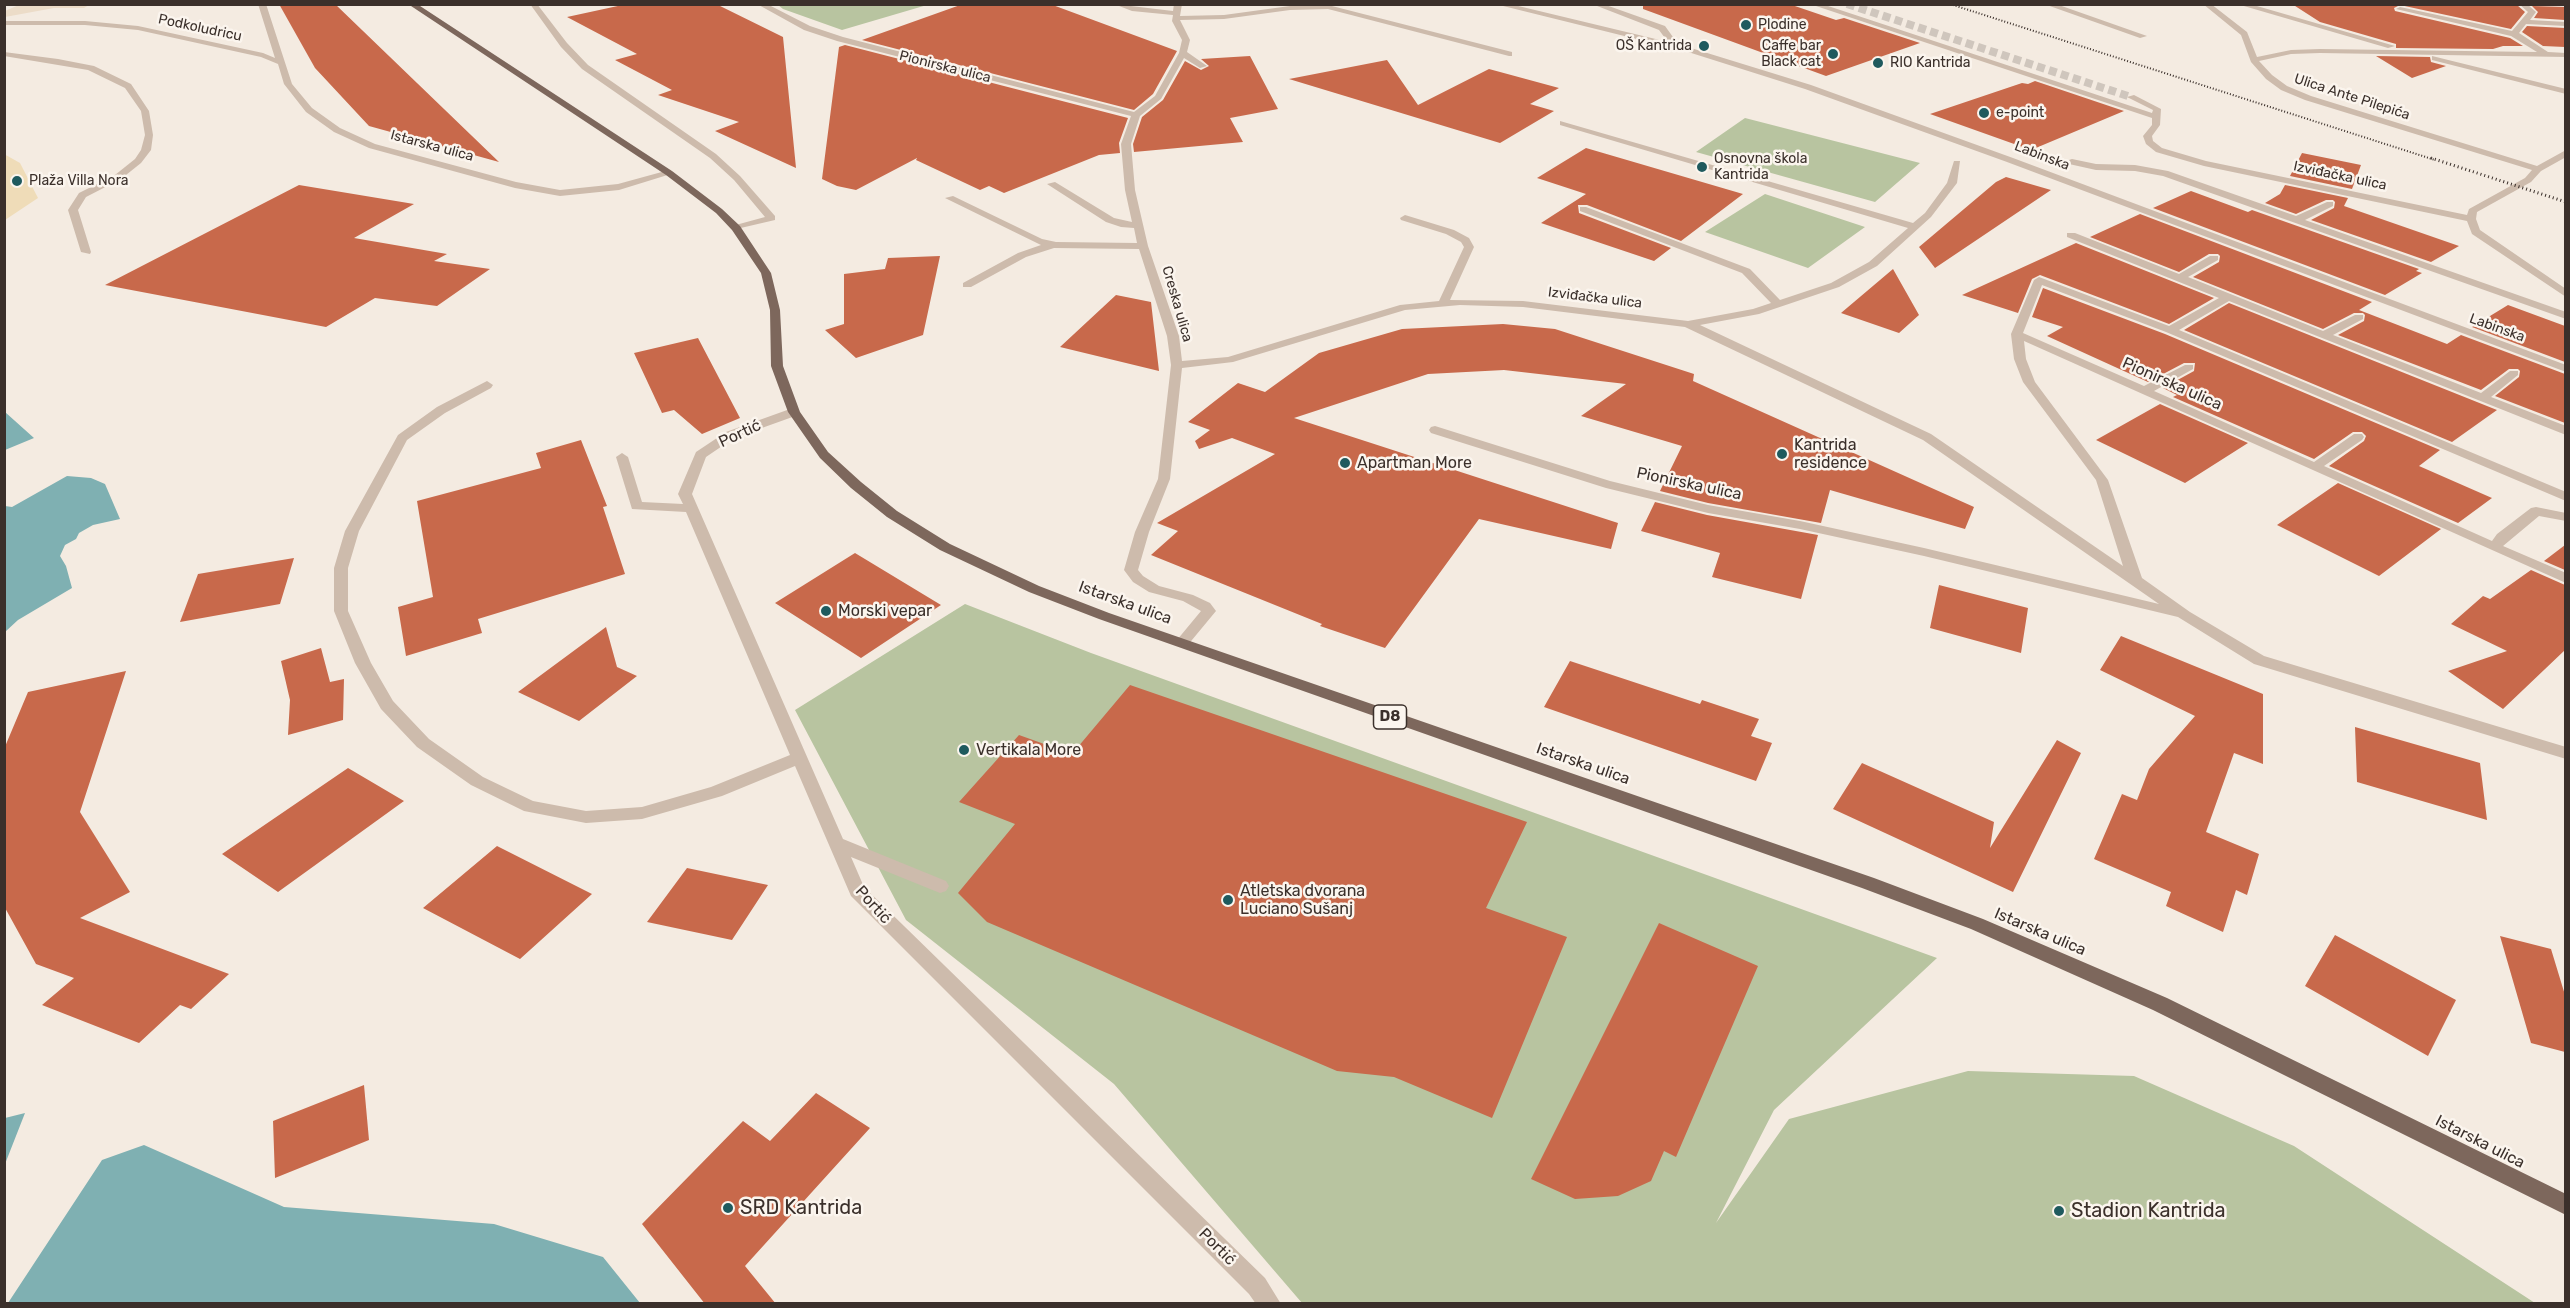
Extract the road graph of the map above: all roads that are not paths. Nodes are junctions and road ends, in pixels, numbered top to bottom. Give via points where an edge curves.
1 (262, 4) edge
2 (411, 4) edge
3 (533, 4) edge
4 (760, 4) edge
5 (1118, 4) edge
6 (1498, 4) edge
7 (1595, 4) edge
8 (1813, 4) edge
9 (2047, 4) edge
10 (2206, 4) edge
11 (2240, 4) edge
12 (2522, 4) edge
13 (2248, 6) edge
14 (1536, 8) edge
15 (2400, 9) dead end
16 (1177, 12) edge
17 (2525, 22) junction
18 (4, 23) edge
19 (2565, 24) edge
20 (2514, 34) junction
21 (2143, 36) dead end
22 (1676, 46) junction
23 (2416, 52) junction
24 (1183, 53) junction
25 (4, 54) edge
26 (1509, 54) dead end
27 (2547, 55) junction
28 (2565, 55) edge
29 (2254, 60) junction
30 (281, 63) junction
31 (1203, 66) dead end
32 (2565, 92) edge
33 (2131, 97) tunnel mouth
34 (1136, 115) junction
35 (2157, 117) junction
36 (1563, 123) dead end
37 (2565, 153) edge
38 (2072, 162) dead end
39 (1957, 163) dead end
40 (2538, 169) junction
41 (669, 172) junction
42 (1052, 184) dead end
43 (950, 198) dead end
44 (2330, 204) dead end
45 (1583, 209) dead end
46 (1405, 218) dead end
47 (2471, 219) junction
48 (2297, 220) junction
49 (1138, 225) junction
50 (1913, 226) junction
51 (736, 228) junction
52 (2071, 235) dead end
53 (1056, 245) junction
54 (1143, 246) junction
55 (86, 252) dead end
56 (2214, 258) dead end
57 (2179, 278) junction
58 (967, 285) dead end
59 (2565, 293) edge
60 (2228, 297) junction
61 (1443, 303) junction
62 (1778, 304) junction
63 (2565, 316) edge
64 (2359, 317) dead end
65 (1688, 324) junction
66 (2170, 330) junction
67 (2017, 334) junction
68 (2324, 335) junction
69 (1177, 365) junction
70 (2189, 367) dead end
71 (2564, 369) edge
72 (2514, 373) dead end
73 (487, 384) dead end
74 (2144, 391) junction
75 (2482, 398) junction
76 (794, 412) junction
77 (1435, 430) dead end
78 (2565, 431) edge
79 (2358, 437) dead end
80 (622, 457) dead end
81 (2314, 467) junction
82 (2565, 497) edge
83 (691, 508) junction
84 (2565, 517) edge
85 (2494, 548) junction
86 (2565, 579) edge
87 (2134, 580) junction
88 (2185, 615) junction
89 (1182, 643) junction
90 (2565, 753) edge
91 (799, 758) junction
92 (837, 844) junction
93 (940, 886) dead end
94 (2565, 1205) edge
95 (1270, 1304) edge

1 - 30 street, Istarska ulica
2 - 41 main road, Istarska ulica / D8
3 - 51 street via 585,67 713,156 771,218
4 - 34 street, Pionirska ulica via 807,28 840,39
5 - 16 street via 1132,9
6 - 14 street, Labinska
7 - 22 street via 1662,28
8 - 35 street
9 - 21 street
10 - 29 street via 2244,34
11 - 13 street, Ulica Ante Pilepića
12 - 17 street via 2532,12
13 - 23 street, Ulica Ante Pilepića
14 - 22 street, Labinska
15 - 20 street
16 - 24 street via 1186,40
16 - 26 street via 1224,17 1328,7
17 - 19 street
17 - 20 street
18 - 30 street, Podkoludricu via 85,23 138,28 263,55
20 - 27 street
22 - 71 street, Labinska via 1897,118
23 - 27 street, Ulica Ante Pilepića
23 - 29 street, Ulica Ante Pilepića via 2291,52
23 - 32 street, Ulica Ante Pilepića
24 - 31 street
24 - 34 street via 1158,97
25 - 55 street via 92,68 128,87 145,111 149,135 146,150 118,177 82,195 73,210
27 - 28 street, Ulica Ante Pilepića
29 - 40 street, Ulica Ante Pilepića via 2284,88 2308,98
30 - 41 street, Istarska ulica via 288,84 309,110 337,130 372,146 431,164 560,193 619,187
33 - 35 street via 2157,109
34 - 49 street, Creska ulica via 1126,144
35 - 47 street, Izviđačka ulica via 2156,125 2146,136 2159,150
36 - 50 street
37 - 40 street
38 - 48 street via 2165,173
39 - 50 street, Izviđačka ulica via 1952,183 1928,215
40 - 47 street via 2528,180 2472,211
41 - 51 main road, Istarska ulica / D8
42 - 49 street via 1110,220
43 - 53 street via 1039,241
44 - 48 street
45 - 62 street via 1746,271
46 - 61 street via 1466,240 1469,247
47 - 59 street via 2476,231
48 - 63 street
49 - 54 street, Creska ulica
50 - 62 street, Izviđačka ulica via 1873,264 1835,285
51 - 76 main road, Istarska ulica / D8 via 766,273 775,310 777,366
52 - 57 street
53 - 54 street
53 - 58 street via 1022,255
54 - 69 street, Creska ulica via 1173,336
56 - 57 street
57 - 60 street
60 - 66 street
60 - 68 street
61 - 65 street, Izviđačka ulica via 1523,304
61 - 69 street, Izviđačka ulica via 1404,307 1229,360
62 - 65 street, Izviđačka ulica
64 - 68 street
65 - 87 street, Pionirska ulica via 1927,437
66 - 67 street via 2039,280
66 - 82 street
67 - 74 street, Pionirska ulica
67 - 87 street via 2020,359 2029,382 2102,480
68 - 75 street
69 - 89 street, Creska ulica via 1164,479 1131,570 1154,589 1188,598 1209,611
70 - 74 street
72 - 75 street
73 - 91 street via 402,438 352,531 341,568 341,611 363,663 387,705 423,743 477,782 530,807 585,817 642,813 716,792
74 - 81 street, Pionirska ulica
75 - 78 street
76 - 83 street, Portić via 730,435 700,455 685,495
76 - 89 main road, Istarska ulica / D8 via 824,455 856,485 892,514 945,547 1034,589
77 - 88 street, Pionirska ulica via 1606,484 1708,509 1901,547
79 - 81 street
80 - 83 street via 637,506
81 - 85 street, Pionirska ulica
83 - 91 street, Portić
84 - 85 street via 2536,511
85 - 86 street, Pionirska ulica
87 - 88 street, Pionirska ulica
88 - 90 street, Pionirska ulica via 2259,660
89 - 94 main road, Istarska ulica / D8 via 1977,924 2170,1010
91 - 92 street, Portić
92 - 93 street
92 - 95 street, Portić via 856,891 1257,1286

